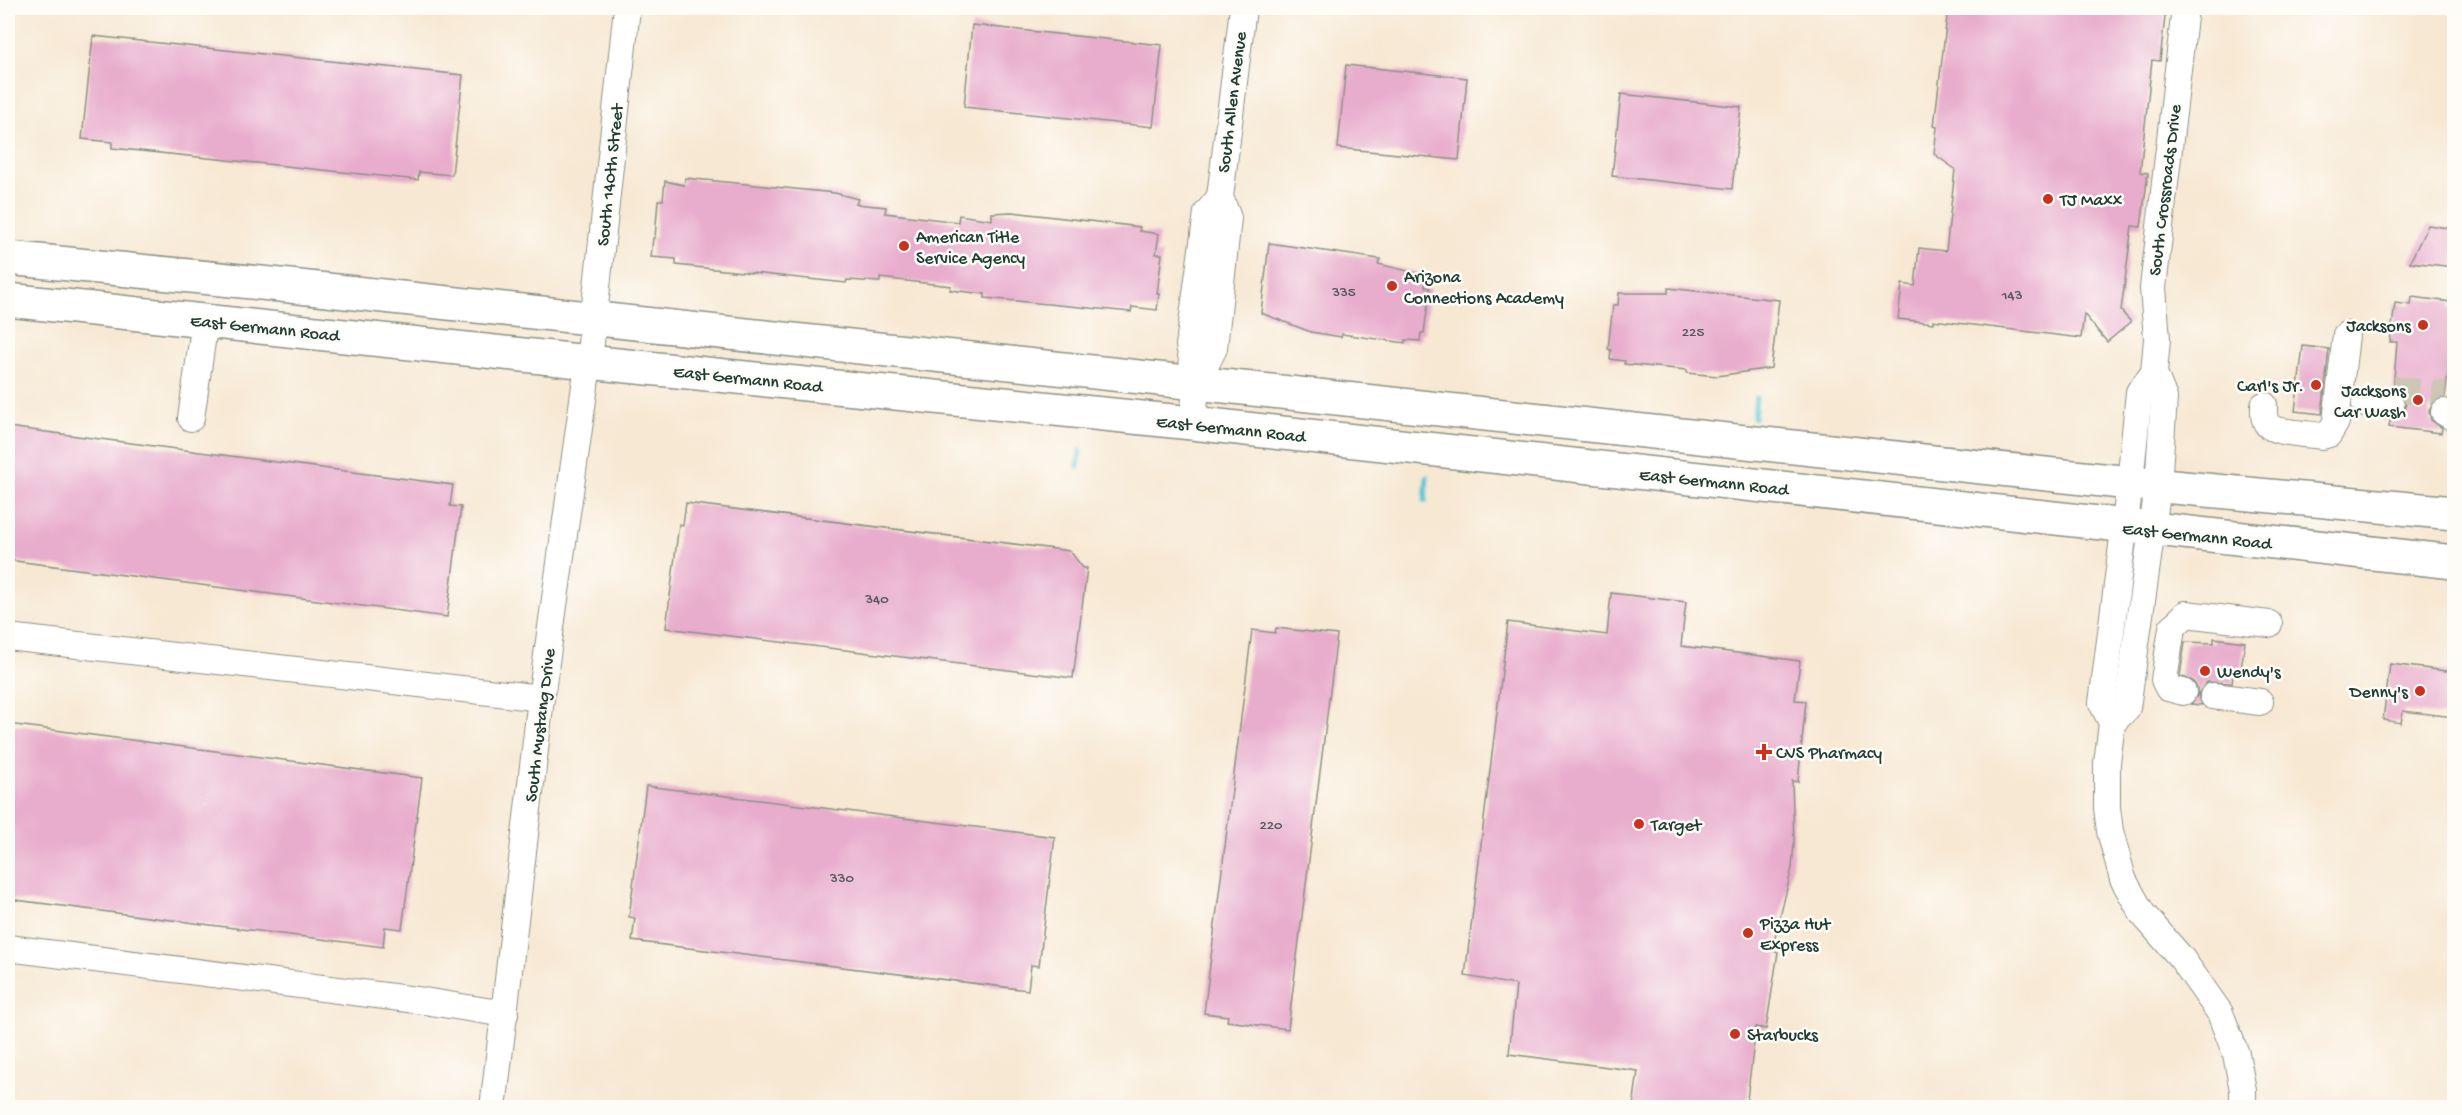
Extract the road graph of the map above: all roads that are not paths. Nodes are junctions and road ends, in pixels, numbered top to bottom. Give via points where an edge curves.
1 (627, 8) edge
2 (1243, 8) edge
3 (2185, 8) edge
4 (8, 258) edge
5 (8, 300) edge
6 (205, 321) junction
7 (2346, 335) dead end
8 (591, 341) junction
9 (1197, 383) junction
10 (2366, 395) dead end
11 (2392, 398) tunnel mouth
12 (2264, 405) dead end
13 (191, 418) dead end
14 (1192, 423) junction
15 (2144, 484) junction
16 (2454, 513) edge
17 (2139, 528) junction
18 (2454, 562) edge
19 (2269, 624) dead end
20 (8, 637) edge
21 (2183, 692) dead end
22 (2213, 696) dead end
23 (541, 698) junction
24 (2260, 702) dead end
25 (8, 948) edge
26 (505, 1014) junction
27 (493, 1107) edge
28 (2243, 1107) edge

1 - 8 street, South 140th Street
2 - 9 street, South Allen Avenue via 1220,197 1207,213 1189,345
3 - 15 street, South Crossroads Drive via 2153,288 2157,339 2154,373 2139,392
4 - 8 main road, East Germann Road
5 - 6 main road, East Germann Road
6 - 8 main road, East Germann Road
6 - 13 street
7 - 12 street via 2336,422 2329,434 2276,430 2268,426
8 - 9 main road, East Germann Road
8 - 14 main road, East Germann Road
8 - 23 street, South Mustang Drive
9 - 14 street, South Allen Avenue
9 - 15 main road, East Germann Road
10 - 11 street
14 - 17 main road, East Germann Road
15 - 16 main road, East Germann Road
15 - 17 street, South Crossroads Drive
17 - 18 main road, East Germann Road
17 - 28 street, South Crossroads Drive via 2102,704 2112,723 2107,763 2110,831 2123,879 2142,913 2220,1013 2236,1054
19 - 21 street via 2192,614 2179,619 2172,628 2164,680 2168,688
20 - 23 street
22 - 24 street
23 - 26 street, South Mustang Drive
25 - 26 street
26 - 27 street, South Mustang Drive

